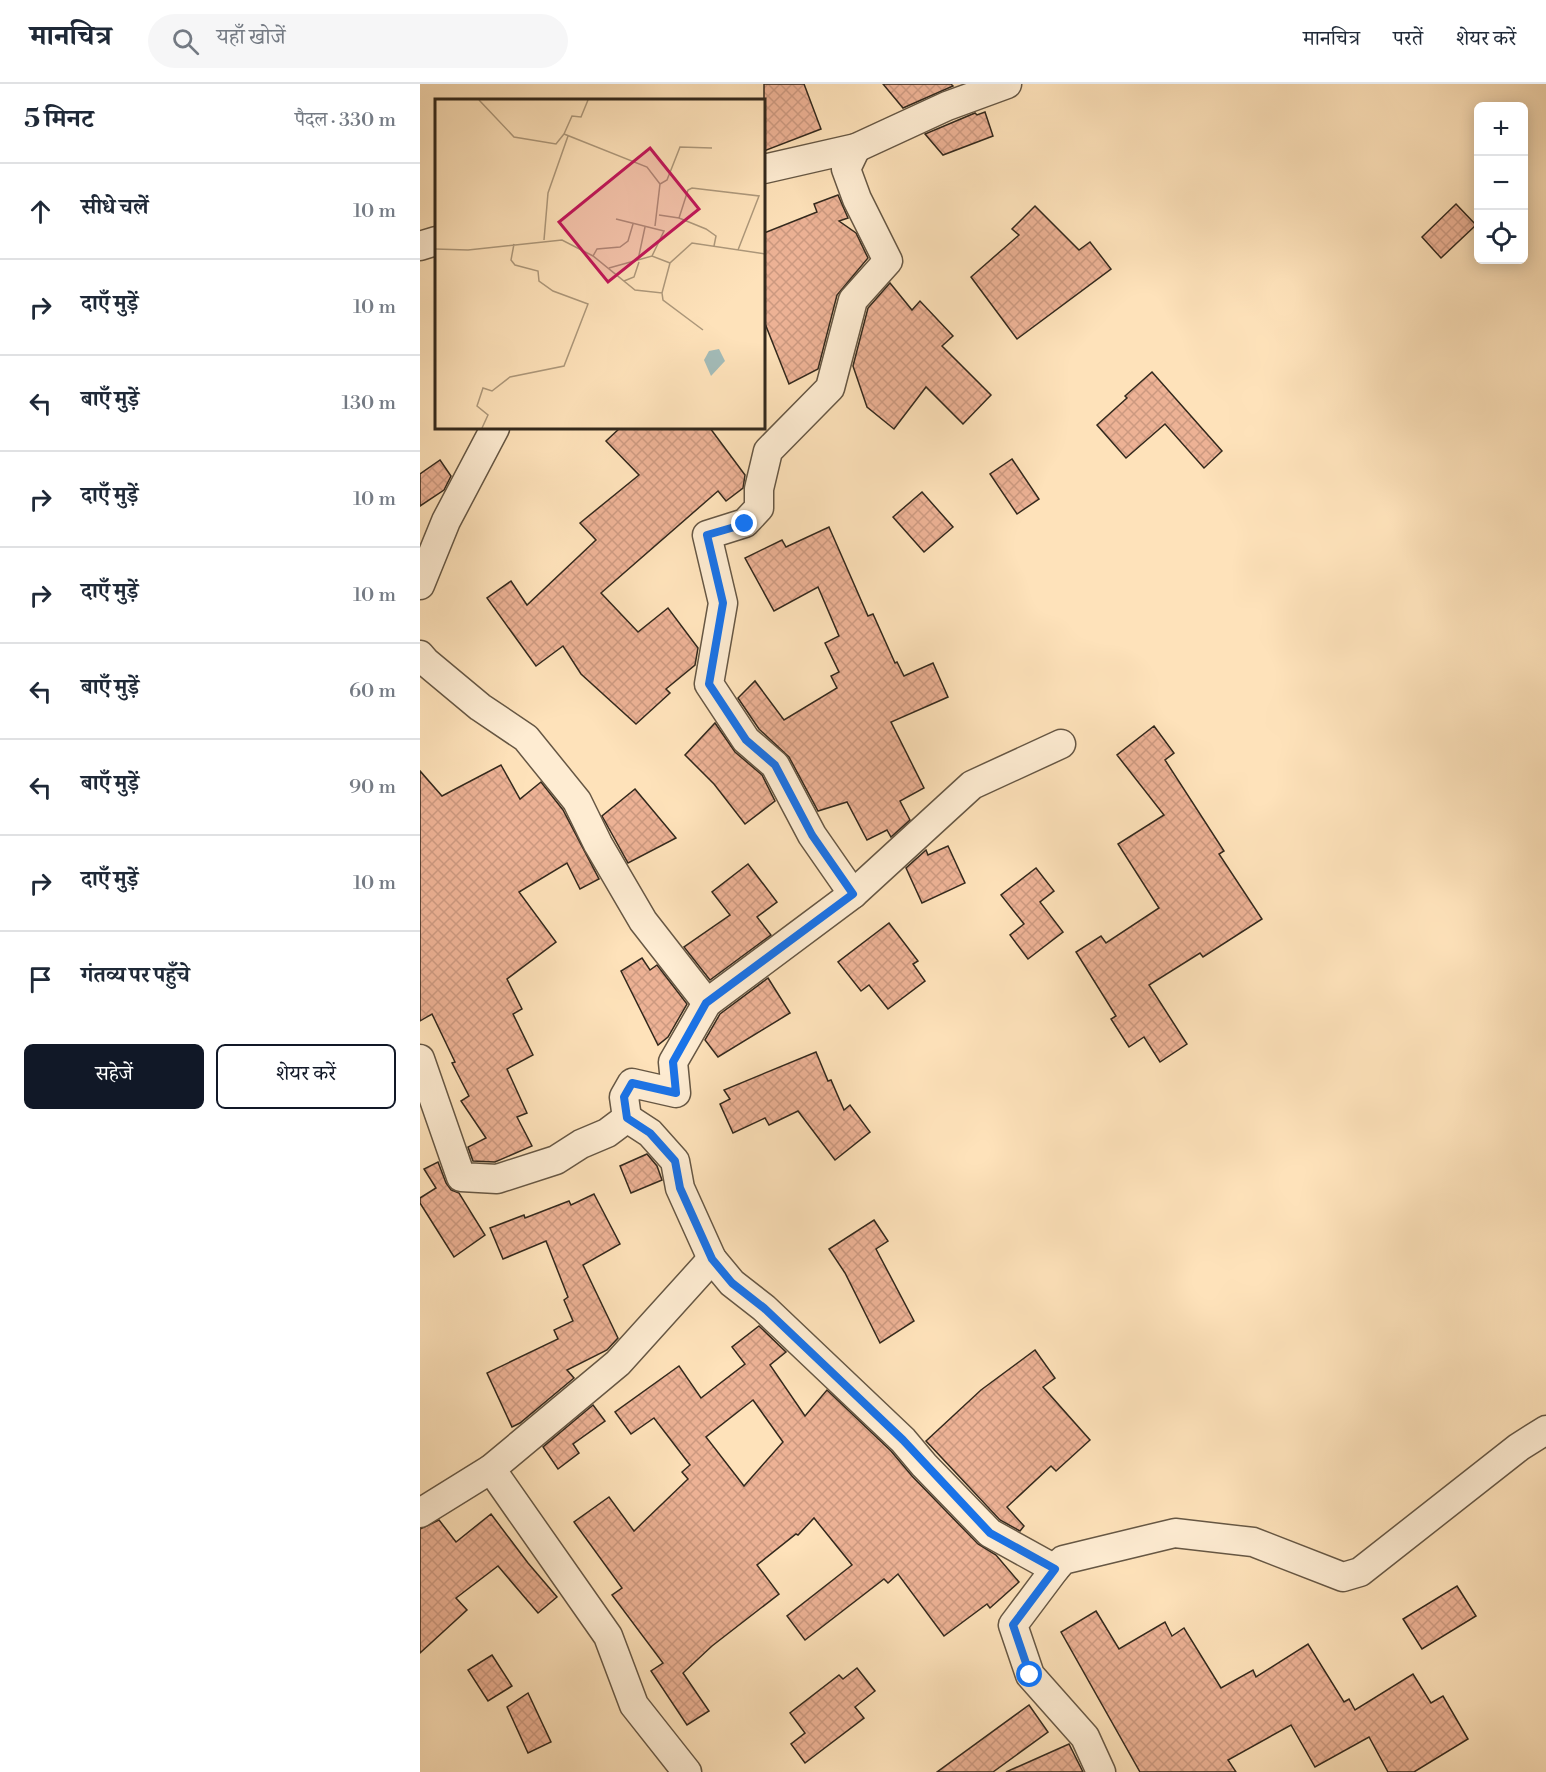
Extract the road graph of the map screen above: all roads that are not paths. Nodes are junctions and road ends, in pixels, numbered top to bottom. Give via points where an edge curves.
1 (1006, 84) edge
2 (856, 148) junction
3 (765, 169) edge
4 (435, 241) edge
5 (420, 246) edge
6 (494, 429) edge
7 (420, 585) edge
8 (420, 655) edge
9 (1061, 744) dead end
10 (853, 894) junction
11 (706, 1003) junction
12 (420, 1059) edge
13 (627, 1118) junction
14 (712, 1259) junction
15 (1546, 1430) edge
16 (491, 1470) junction
17 (420, 1513) edge
18 (1055, 1569) junction
19 (687, 1772) edge
20 (1101, 1772) edge

1 - 2 street
2 - 3 street
2 - 10 street via 846,169 888,261 853,300 830,388 768,451 759,508 745,524 707,535 723,603 709,684 746,740 775,765 812,835
4 - 5 street
6 - 7 street via 446,521
8 - 11 street via 480,707 526,738 577,801 643,921
9 - 10 street via 972,785
10 - 11 street
11 - 13 street via 673,1062 676,1093 632,1083 624,1097
12 - 13 street via 461,1177 497,1179 556,1160
13 - 14 street via 650,1133 675,1161 680,1188
14 - 16 street via 618,1363
14 - 18 street via 732,1283 773,1316 903,1440 990,1533
15 - 18 street via 1360,1572 1343,1577 1253,1542 1175,1533 1063,1560
16 - 17 street
16 - 19 street via 608,1636 634,1705
18 - 20 street via 1013,1625 1030,1675 1085,1737

